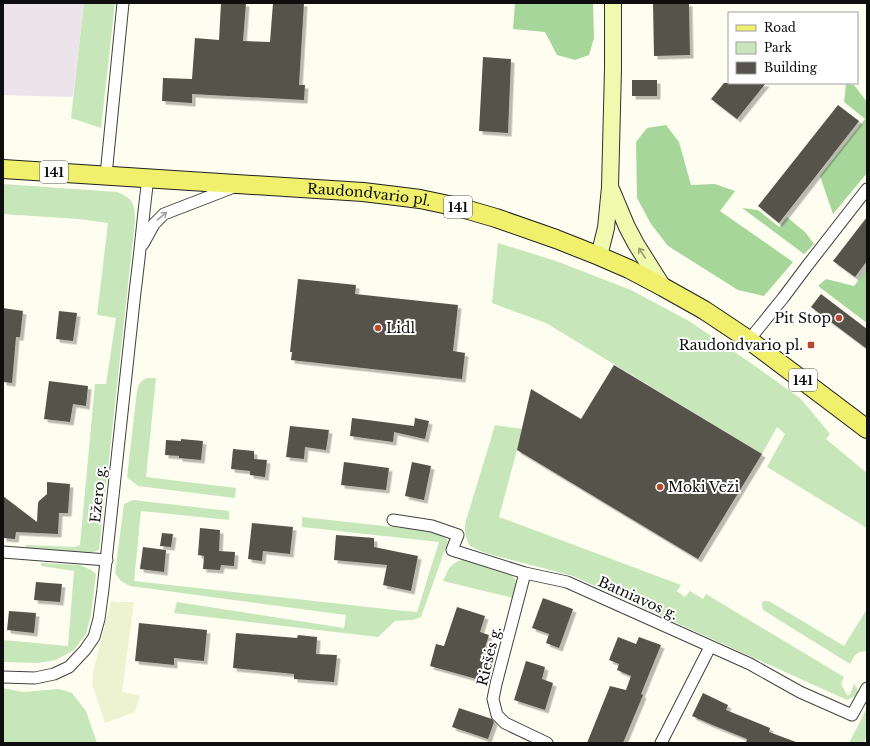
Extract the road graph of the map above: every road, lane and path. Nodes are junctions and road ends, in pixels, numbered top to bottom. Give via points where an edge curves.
1 (123, 3) edge
2 (613, 3) edge
3 (3, 169) edge
4 (106, 175) junction
5 (148, 178) junction
6 (241, 184) junction
7 (610, 187) junction
8 (867, 190) edge
9 (141, 248) junction
10 (599, 256) junction
11 (662, 287) junction
12 (749, 340) junction
13 (867, 428) edge
14 (393, 520) dead end
15 (3, 552) edge
16 (107, 560) junction
17 (525, 573) junction
18 (710, 647) junction
19 (3, 677) edge
20 (867, 688) edge
21 (547, 743) edge
22 (661, 743) edge

1 - 4 street
2 - 7 main road
3 - 4 main road, Raudondvario pl. / 141
4 - 5 main road, Raudondvario pl. / 141
5 - 6 main road, Raudondvario pl. / 141
5 - 9 street, Ežero g.
9 -> 6 street, Ežero g. via 154,224 164,214
6 - 10 main road, Raudondvario pl. / 141 via 364,192 420,199 501,220
7 - 10 main road via 606,228
11 -> 7 main road via 627,227
8 - 12 street
9 - 16 street, Ežero g.
10 - 11 main road, Raudondvario pl. / 141
11 - 12 main road, Raudondvario pl. / 141 via 704,310
12 - 13 main road, Raudondvario pl. / 141
14 - 17 street, Batniavos g. via 432,526 458,535 452,550
15 - 16 street
16 - 19 street, Ežero g. via 99,619 94,637 86,650 69,667 54,674 35,678
17 - 18 street, Batniavos g. via 567,582
17 - 21 street, Riešės g. via 494,699 497,715 506,724
18 - 20 street, Batniavos g. via 852,715
18 - 22 street

